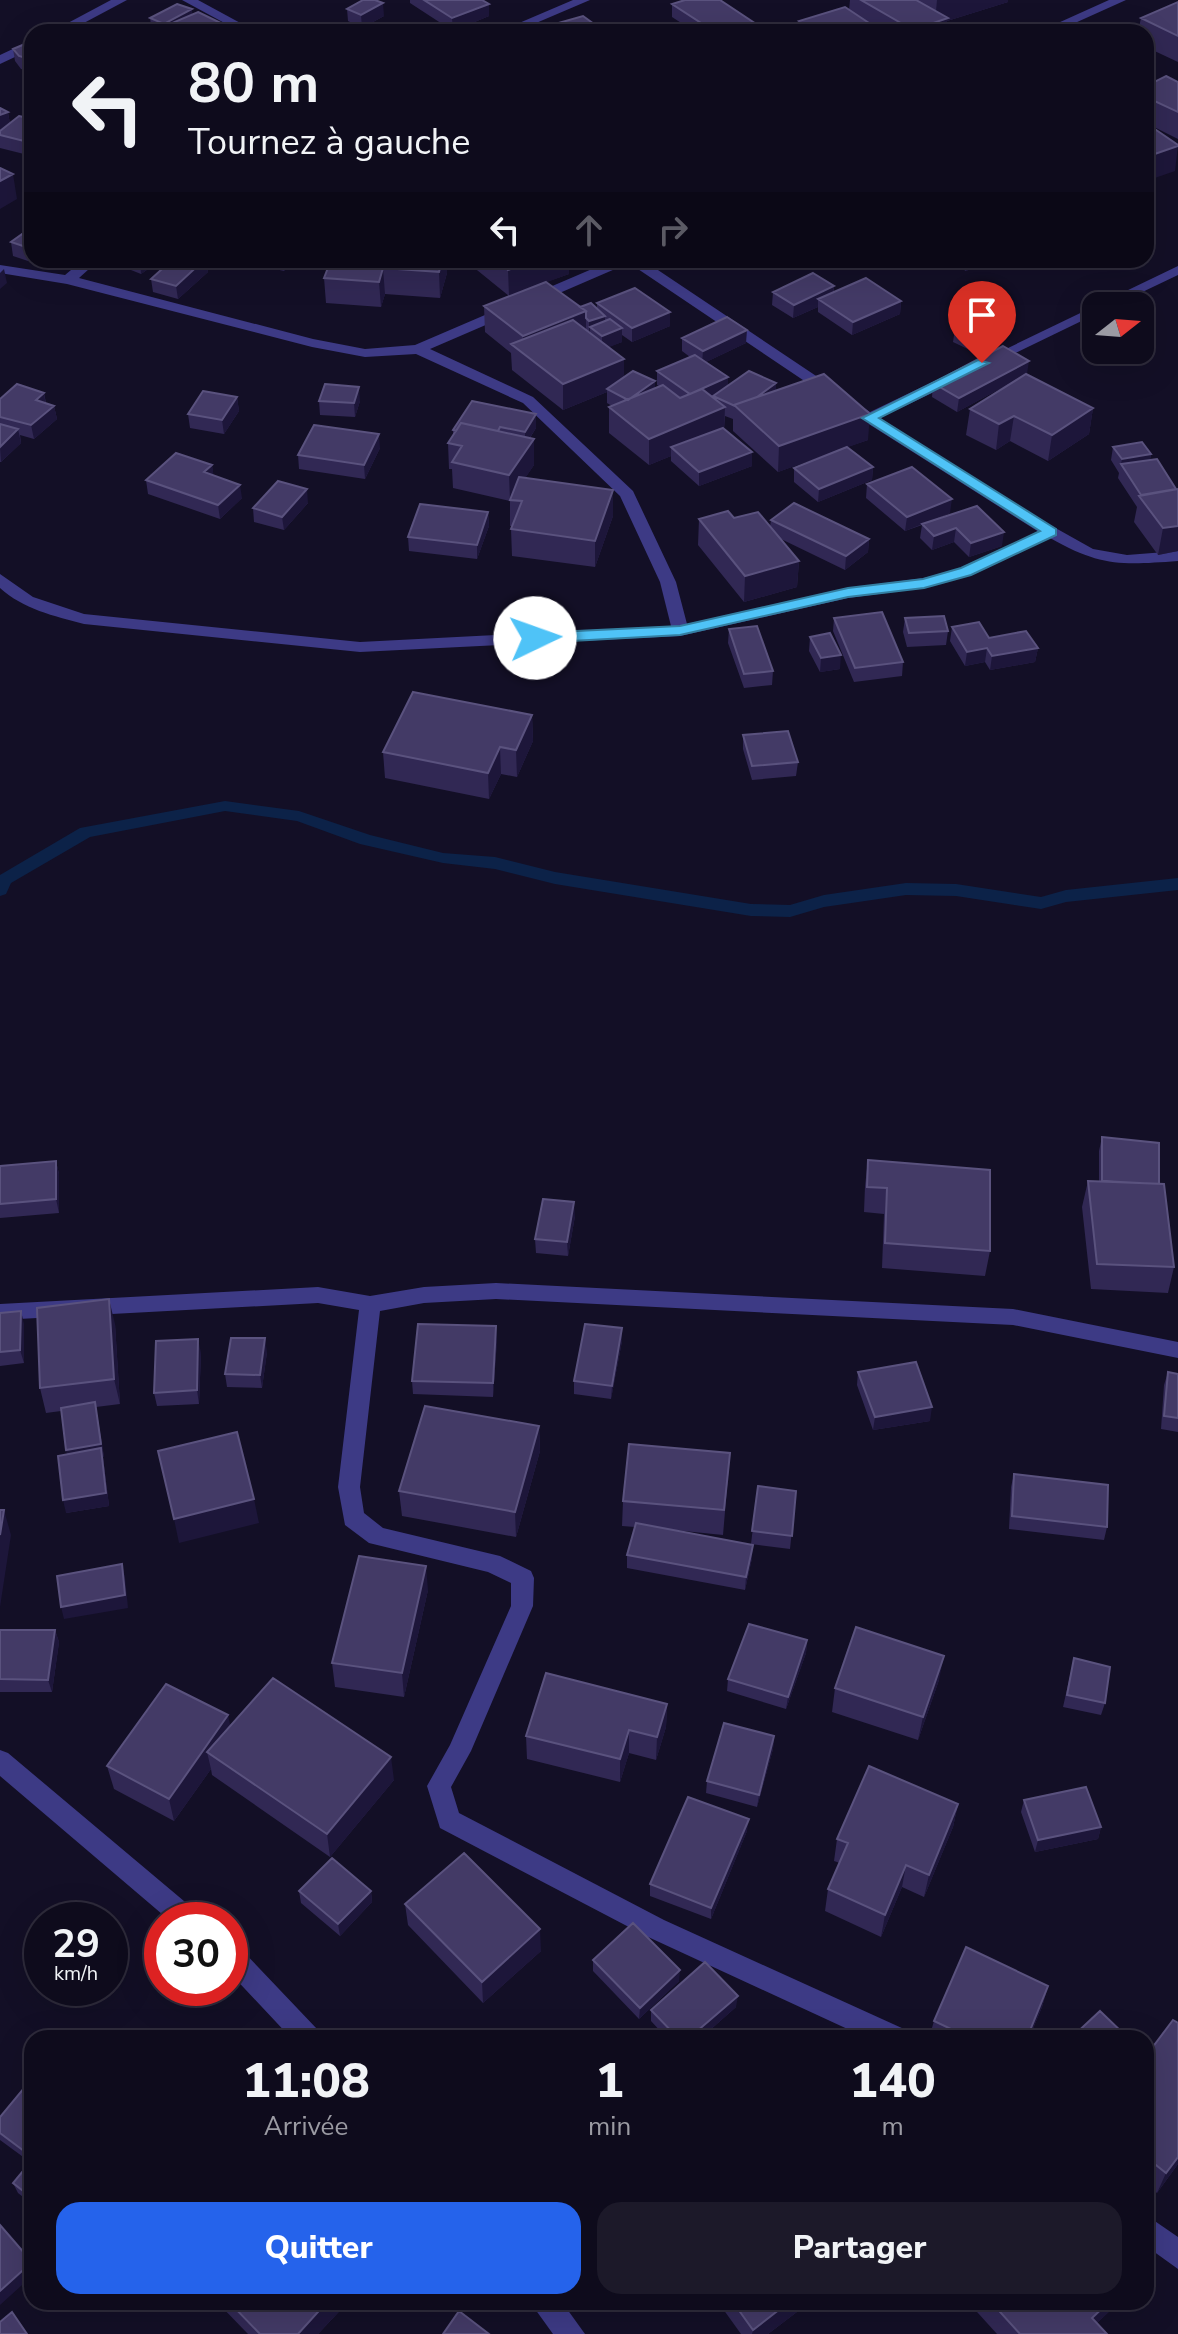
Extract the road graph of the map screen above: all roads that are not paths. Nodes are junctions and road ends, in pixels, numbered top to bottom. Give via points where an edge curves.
1 (121, 0) edge
2 (188, 0) edge
3 (584, 0) edge
4 (1120, 0) edge
5 (73, 24) edge
6 (235, 24) edge
7 (524, 24) edge
8 (1063, 24) edge
9 (24, 48) edge
10 (0, 60) edge
11 (82, 268) edge
12 (606, 268) edge
13 (646, 268) edge
14 (0, 269) edge
15 (1178, 270) edge
16 (68, 280) junction
17 (1132, 292) edge
18 (1082, 316) edge
19 (418, 349) junction
20 (869, 418) junction
21 (1051, 532) junction
22 (1178, 556) edge
23 (0, 579) edge
24 (680, 631) junction
25 (370, 1304) junction
26 (0, 1312) edge
27 (1178, 1350) edge
28 (0, 1761) edge
29 (167, 1902) edge
30 (248, 1974) edge
31 (300, 2030) edge
32 (878, 2030) edge
33 (1154, 2235) edge
34 (1178, 2255) edge
35 (551, 2310) edge
36 (571, 2334) edge

1 - 5 street
2 - 6 street
3 - 7 street
4 - 8 street
9 - 10 street
11 - 16 street
12 - 19 street
13 - 20 street
14 - 16 street
15 - 17 street
16 - 19 street via 312,343 365,353
18 - 20 street
19 - 24 street via 528,400 627,494 668,582
20 - 21 street
21 - 22 street via 1101,556
21 - 24 street via 966,572
23 - 24 street via 46,609 84,619 360,647
25 - 26 street via 318,1295
25 - 27 street via 496,1291 1013,1317
25 - 32 street via 349,1487 353,1518 377,1536 492,1563 523,1578 522,1606 439,1786 449,1820 655,1928
28 - 29 street
30 - 31 street
33 - 34 street
35 - 36 street

